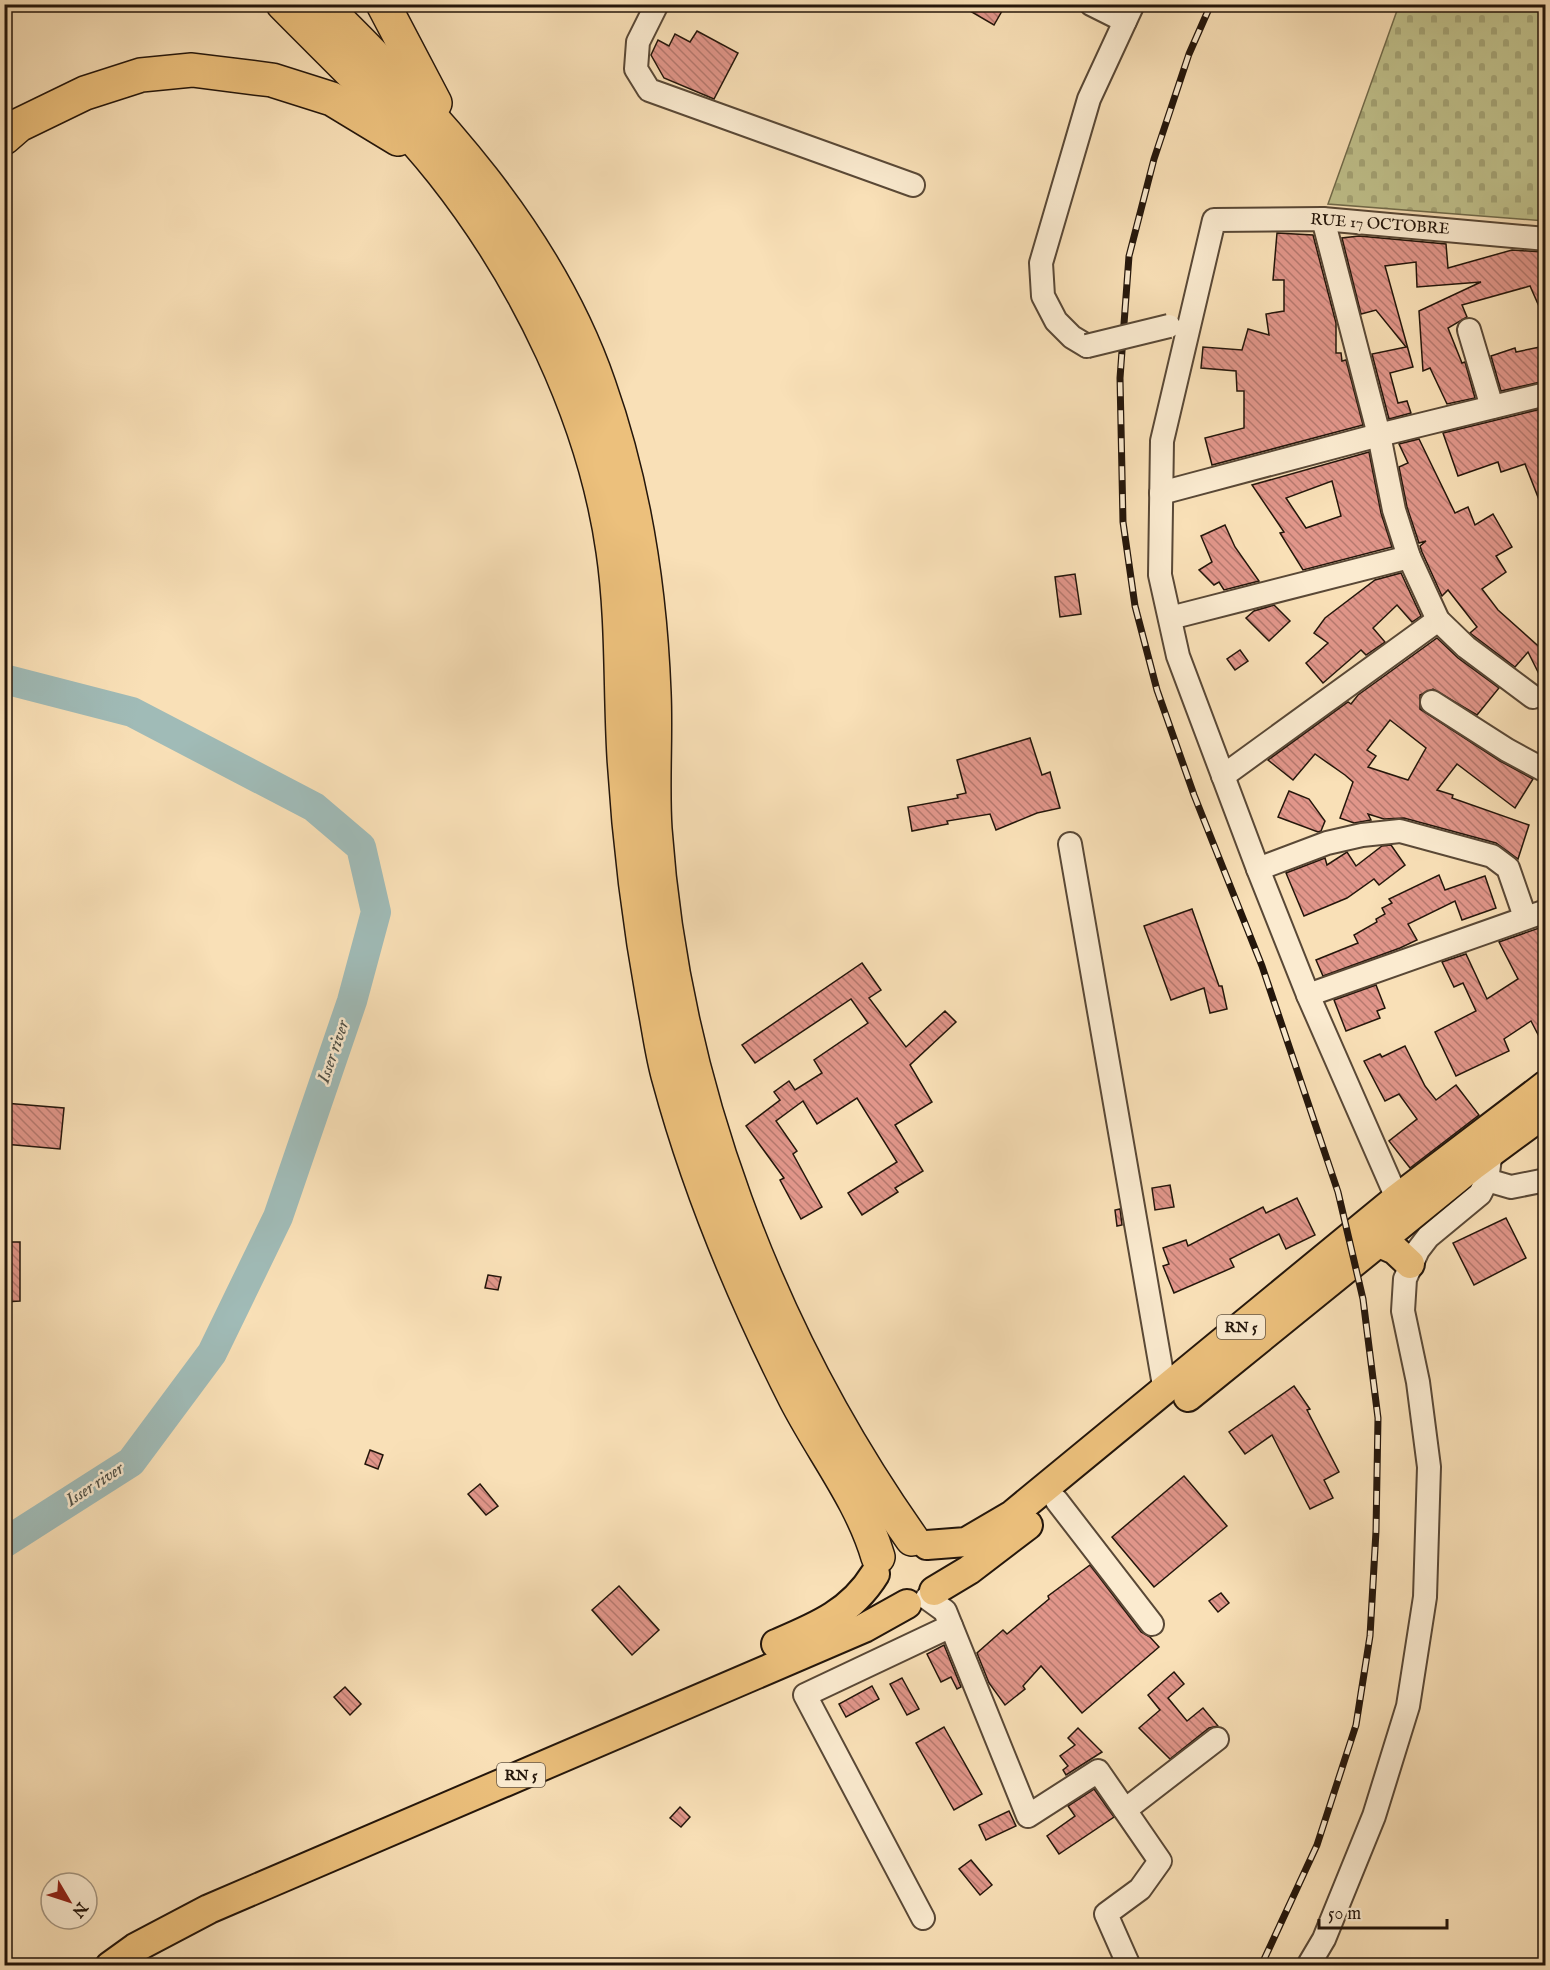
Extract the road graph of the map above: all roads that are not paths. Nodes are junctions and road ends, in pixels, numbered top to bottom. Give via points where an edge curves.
1 (283, 4) edge
2 (322, 4) edge
3 (383, 4) edge
4 (657, 4) edge
5 (1091, 4) edge
6 (1129, 13) edge
7 (4, 138) edge
8 (451, 161) junction
9 (913, 185) dead end
10 (1323, 219) junction
11 (1545, 239) edge
12 (1179, 325) junction
13 (1469, 330) dead end
14 (1545, 394) edge
15 (1492, 407) junction
16 (1379, 435) junction
17 (1161, 493) junction
18 (1409, 557) junction
19 (1170, 618) junction
20 (1438, 620) junction
21 (1533, 697) dead end
22 (1432, 702) dead end
23 (1545, 771) edge
24 (1223, 776) junction
25 (1070, 844) dead end
26 (1257, 869) junction
27 (1535, 914) edge
28 (1308, 995) junction
29 (1545, 1085) edge
30 (1545, 1112) edge
31 (1491, 1151) junction
32 (1487, 1180) junction
33 (1545, 1180) edge
34 (1401, 1209) junction
35 (1377, 1242) junction
36 (1410, 1264) junction
37 (1165, 1391) junction
38 (1057, 1501) junction
39 (872, 1504) junction
40 (994, 1528) junction
41 (920, 1542) junction
42 (877, 1566) junction
43 (923, 1598) junction
44 (825, 1623) junction
45 (1152, 1624) dead end
46 (951, 1626) junction
47 (1217, 1739) dead end
48 (1125, 1810) junction
49 (923, 1918) dead end
50 (135, 1948) junction
51 (110, 1965) edge
52 (1129, 1965) edge
53 (1308, 1965) edge

1 - 8 highway via 369,91
2 - 8 highway
3 - 8 highway via 411,61
4 - 9 street via 638,42 636,69 649,90
5 - 6 street
6 - 12 street, bridge via 1089,99 1041,263 1043,296 1056,321 1087,346
7 - 8 highway via 19,125 85,93 141,75 192,70 272,80 332,99 381,128
8 - 39 highway via 556,360 592,458 613,551 630,850 668,1077 709,1207 750,1308 798,1404
10 - 11 street, RUE 17 OCTOBRE
10 - 12 street, RUE 17 OCTOBRE via 1214,220
10 - 16 street
12 - 17 street via 1161,441
13 - 15 street
14 - 15 street
15 - 16 street
16 - 17 street
16 - 18 street via 1394,510
17 - 19 street via 1160,575
18 - 19 street
18 - 20 street
19 - 24 street via 1178,656
20 - 21 street via 1466,647
20 - 24 street
22 - 23 street
24 - 26 street
25 - 37 street
26 - 27 street via 1327,843 1400,831 1492,856 1508,867
26 - 28 street
27 - 28 street
28 - 34 street
29 - 34 main road, RN 5
30 - 31 main road, RN 5
31 - 32 street
31 - 34 main road, RN 5
32 - 33 street via 1517,1186
32 - 36 street via 1474,1199 1428,1237
34 - 35 main road, RN 5
34 - 37 main road, RN 5
35 - 36 main road via 1395,1250
35 - 38 main road, RN 5
36 - 53 street via 1403,1311 1418,1382 1428,1467 1425,1597 1408,1706 1374,1816 1324,1939
37 - 40 main road, RN 5
38 - 43 main road, RN 5 via 976,1565
38 - 45 street
39 - 40 main road via 942,1531
39 - 41 highway
39 - 42 highway
39 - 44 main road via 857,1580 846,1600
40 - 41 main road, RN 5 via 966,1542
41 - 42 main road via 889,1545
41 - 43 main road via 935,1552 941,1572
42 - 43 main road via 882,1592 898,1603
42 - 44 main road, RN 5 via 854,1603
43 - 46 street via 945,1611
43 - 50 main road, RN 5 via 864,1628 209,1909
44 - 50 main road, RN 5 via 202,1893 170,1915
46 - 48 street via 1028,1816 1098,1771
46 - 49 street via 805,1695
47 - 48 street
48 - 52 street via 1160,1861 1140,1889 1106,1914
50 - 51 main road, RN 5

